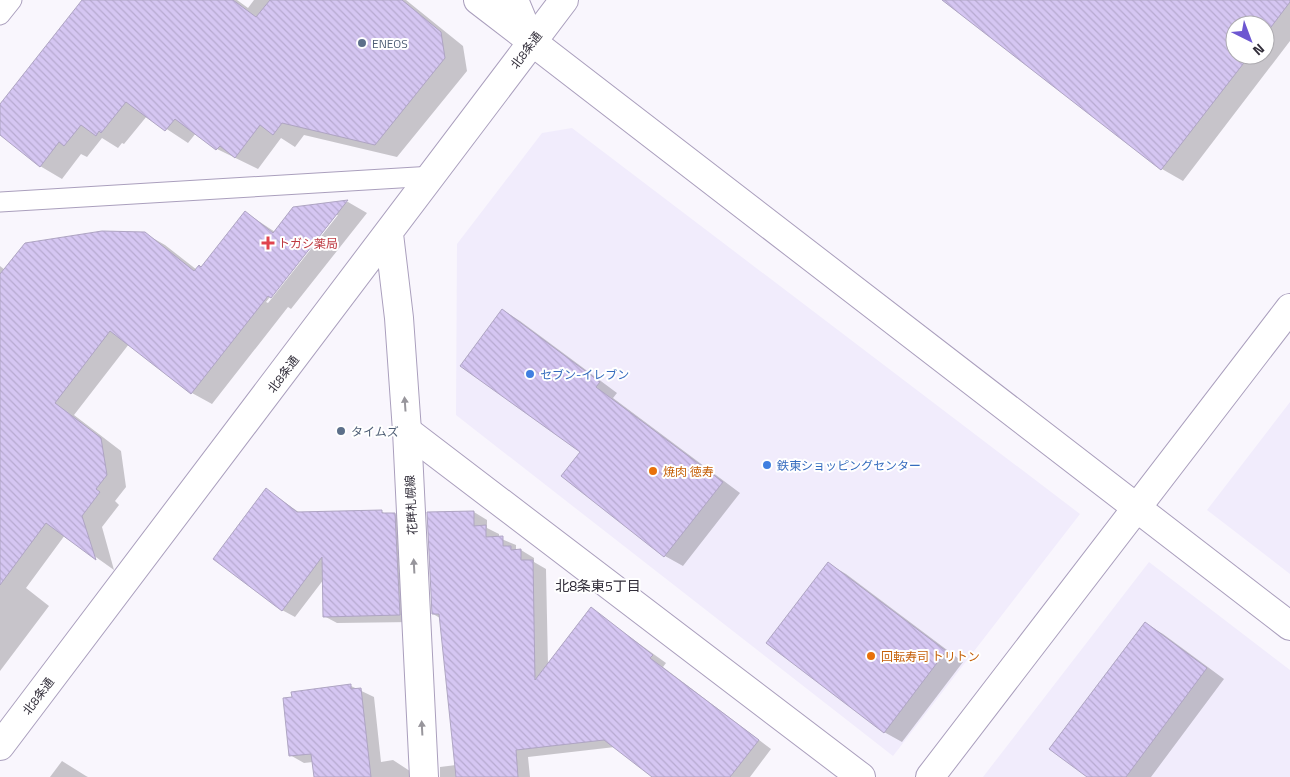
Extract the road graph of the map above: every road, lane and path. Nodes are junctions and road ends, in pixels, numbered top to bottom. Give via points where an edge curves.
1 (12, 0) edge
2 (478, 0) edge
3 (514, 0) edge
4 (564, 0) edge
5 (0, 15) edge
6 (532, 42) junction
7 (433, 176) junction
8 (0, 202) edge
9 (389, 234) junction
10 (1290, 308) edge
11 (407, 431) junction
12 (1136, 508) junction
13 (1290, 626) edge
14 (0, 746) edge
15 (424, 777) edge
16 (861, 777) edge
17 (930, 777) edge

1 - 5 lane
2 - 6 street
3 - 6 street
4 - 6 street, 北8条通
6 - 7 street, 北8条通
6 - 12 street
7 - 8 lane
7 - 9 street, 北8条通
11 -> 9 street, 花畔札幌線
9 - 14 street, 北8条通
10 - 12 street
15 -> 11 street, 花畔札幌線
11 - 16 street
12 - 13 street
12 - 17 street

